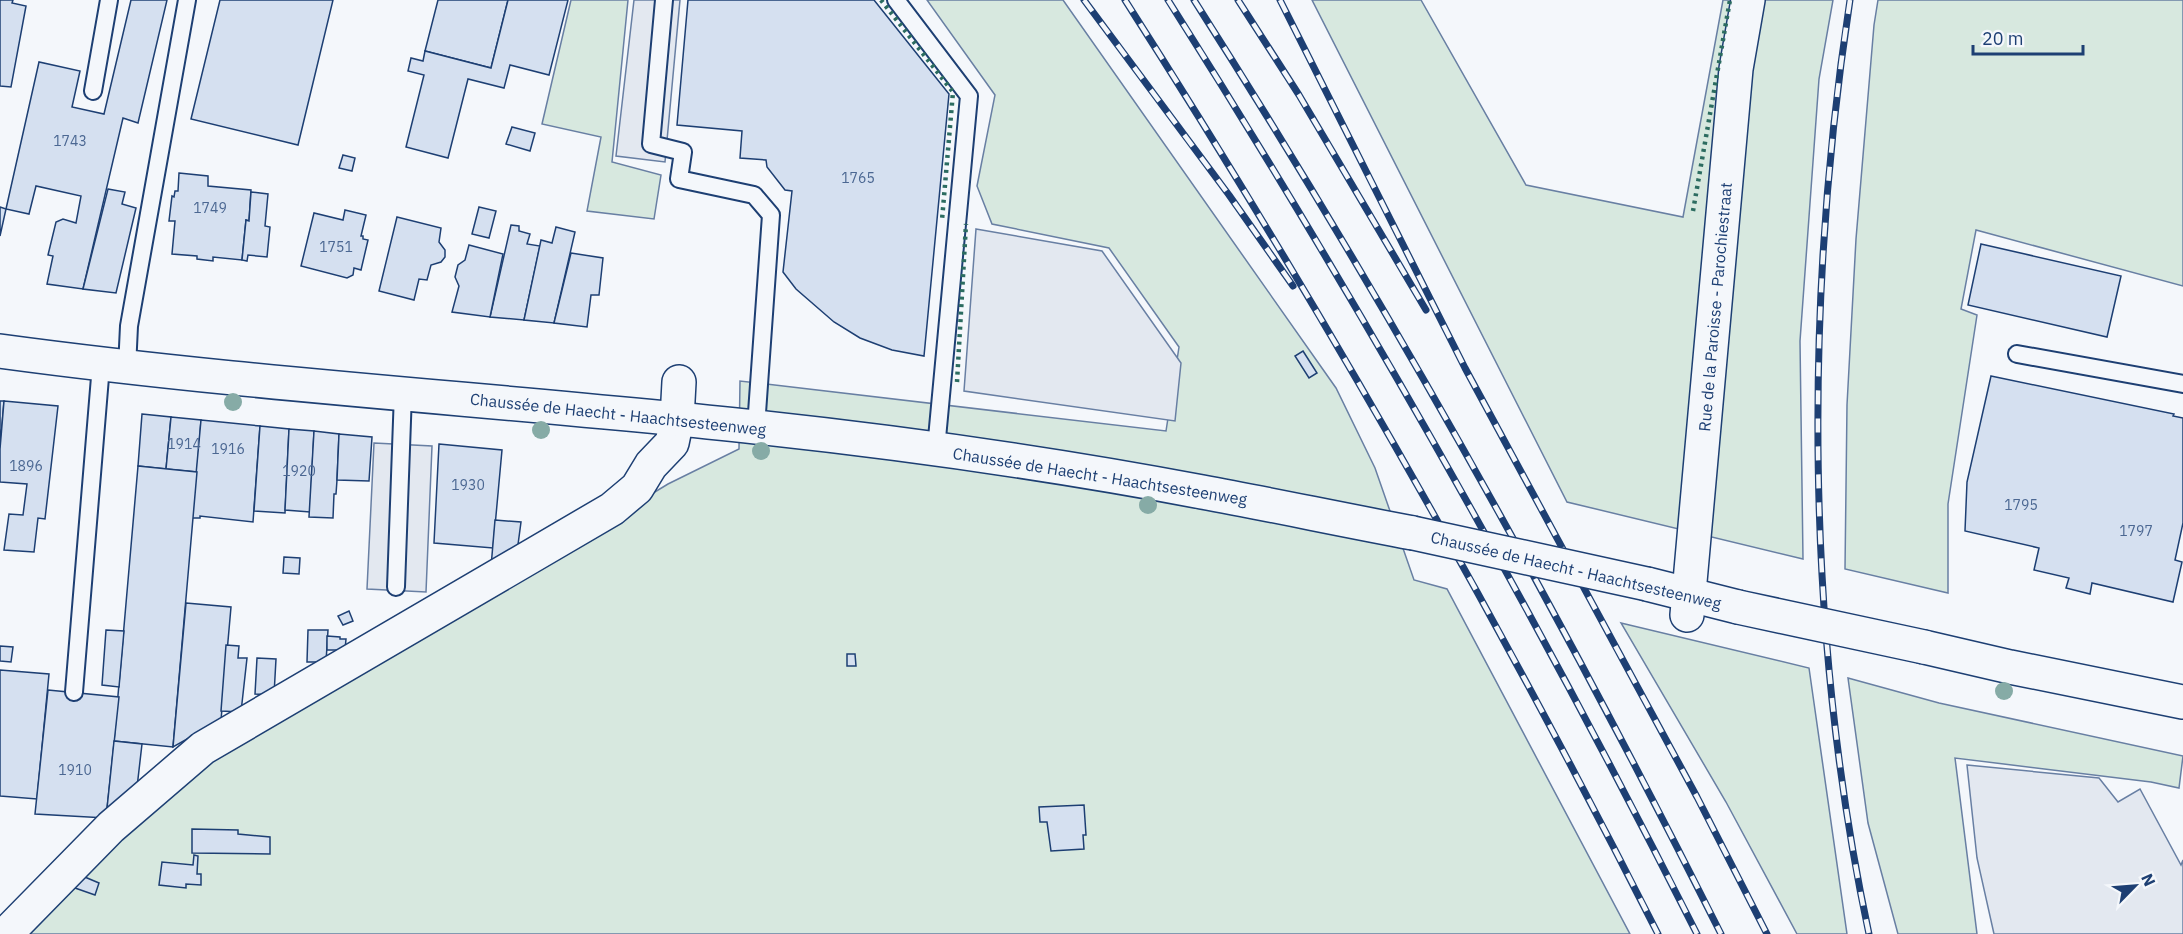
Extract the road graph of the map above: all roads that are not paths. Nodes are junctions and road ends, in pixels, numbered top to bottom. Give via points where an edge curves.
1 (109, 0) edge
2 (188, 0) edge
3 (664, 0) edge
4 (896, 0) edge
5 (1748, 0) edge
6 (93, 91) dead end
7 (0, 351) edge
8 (2017, 354) dead end
9 (114, 367) junction
10 (679, 382) dead end
11 (2183, 384) edge
12 (403, 393) junction
13 (677, 419) junction
14 (756, 427) junction
15 (936, 449) junction
16 (396, 587) dead end
17 (1688, 605) junction
18 (74, 692) dead end
19 (2183, 702) edge
20 (6, 934) edge

1 - 6 lane
2 - 9 lane via 129,326
3 - 14 lane via 651,144 683,152 679,179 754,195 771,215
4 - 15 lane via 969,96
5 - 17 main road, Rue de la Paroisse - Parochiestraat via 1736,69
7 - 9 main road, Chaussée de Haecht - Haachtsesteenweg
8 - 11 lane
9 - 12 main road, Chaussée de Haecht - Haachtsesteenweg
9 - 18 lane
10 - 13 main road
12 - 13 main road, Chaussée de Haecht - Haachtsesteenweg
12 - 16 lane
13 - 14 main road, Chaussée de Haecht - Haachtsesteenweg
13 - 20 main road via 672,443 651,465 637,488 612,509 203,748 111,827
14 - 15 main road, Chaussée de Haecht - Haachtsesteenweg
15 - 17 main road, Chaussée de Haecht - Haachtsesteenweg, bridge via 1199,491 1413,533 1647,584
17 - 19 main road, Chaussée de Haecht - Haachtsesteenweg, bridge via 1738,607

